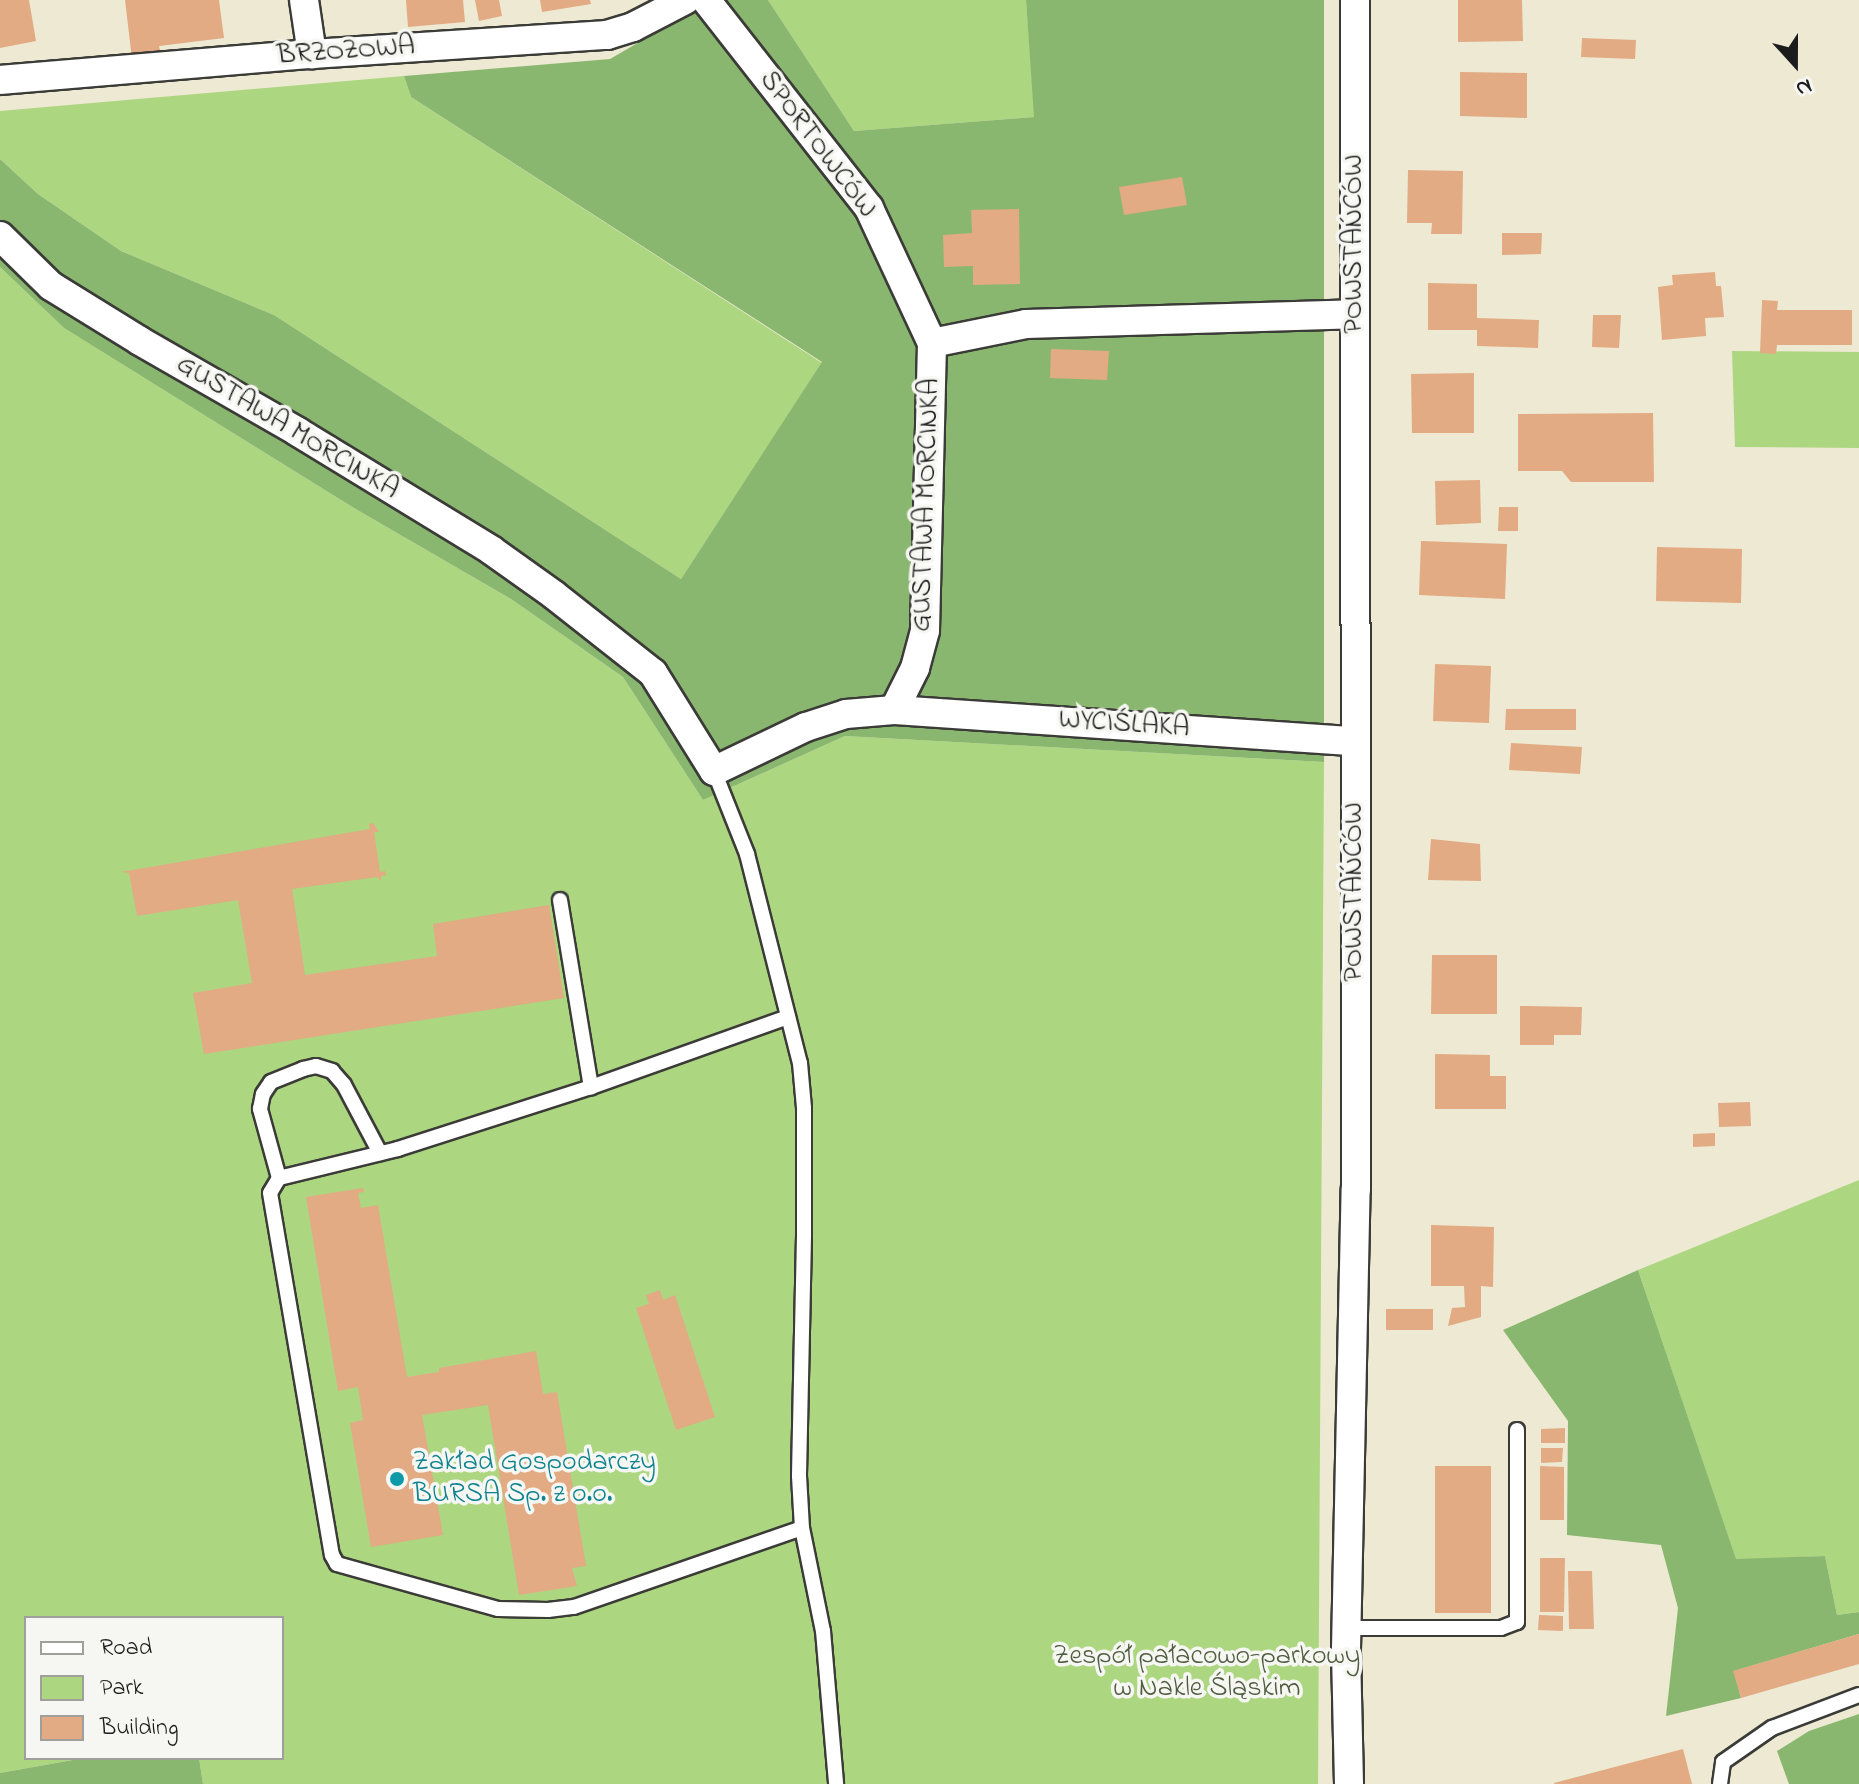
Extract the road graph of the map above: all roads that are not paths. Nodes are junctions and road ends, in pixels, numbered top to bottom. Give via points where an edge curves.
1 (304, 0) edge
2 (685, 0) edge
3 (706, 0) edge
4 (1355, 0) edge
5 (312, 54) junction
6 (0, 80) edge
7 (0, 236) edge
8 (1354, 314) junction
9 (932, 343) junction
10 (894, 710) junction
11 (1354, 741) junction
12 (714, 771) junction
13 (560, 900) dead end
14 (788, 1017) junction
15 (591, 1087) junction
16 (380, 1153) junction
17 (279, 1178) junction
18 (1517, 1430) dead end
19 (802, 1528) junction
20 (1346, 1628) junction
21 (1859, 1695) edge
22 (836, 1784) edge
23 (1349, 1784) edge
24 (1720, 1784) edge

1 - 5 street
2 - 5 street, BRZOZOWA via 607,35
3 - 9 street, SPORTOWCÓW via 869,208
4 - 8 street, POWSTAŃCÓW
5 - 6 street, BRZOZOWA
7 - 12 street, GUSTAWA MORCINKA via 51,286 491,550 554,595 653,673
8 - 9 street, GUSTAWA MORCINKA via 1026,324
8 - 11 street, POWSTAŃCÓW
9 - 10 street, GUSTAWA MORCINKA via 925,630 915,668
10 - 11 street, WYCIŚLAKA
10 - 12 street via 846,714 806,727
11 - 20 street, POWSTAŃCÓW via 1356,1189
12 - 14 lane via 747,854
13 - 15 lane
14 - 15 lane
14 - 19 lane via 804,1108
15 - 16 lane
16 - 17 lane
16 - 17 lane via 332,1071 303,1069 271,1082 263,1094 260,1109
17 - 19 lane via 270,1193 337,1564 498,1609 548,1610 574,1607
18 - 20 lane via 1517,1622 1501,1628
19 - 22 lane via 823,1631
20 - 23 street, POWSTAŃCÓW
21 - 24 lane via 1772,1728 1723,1762

